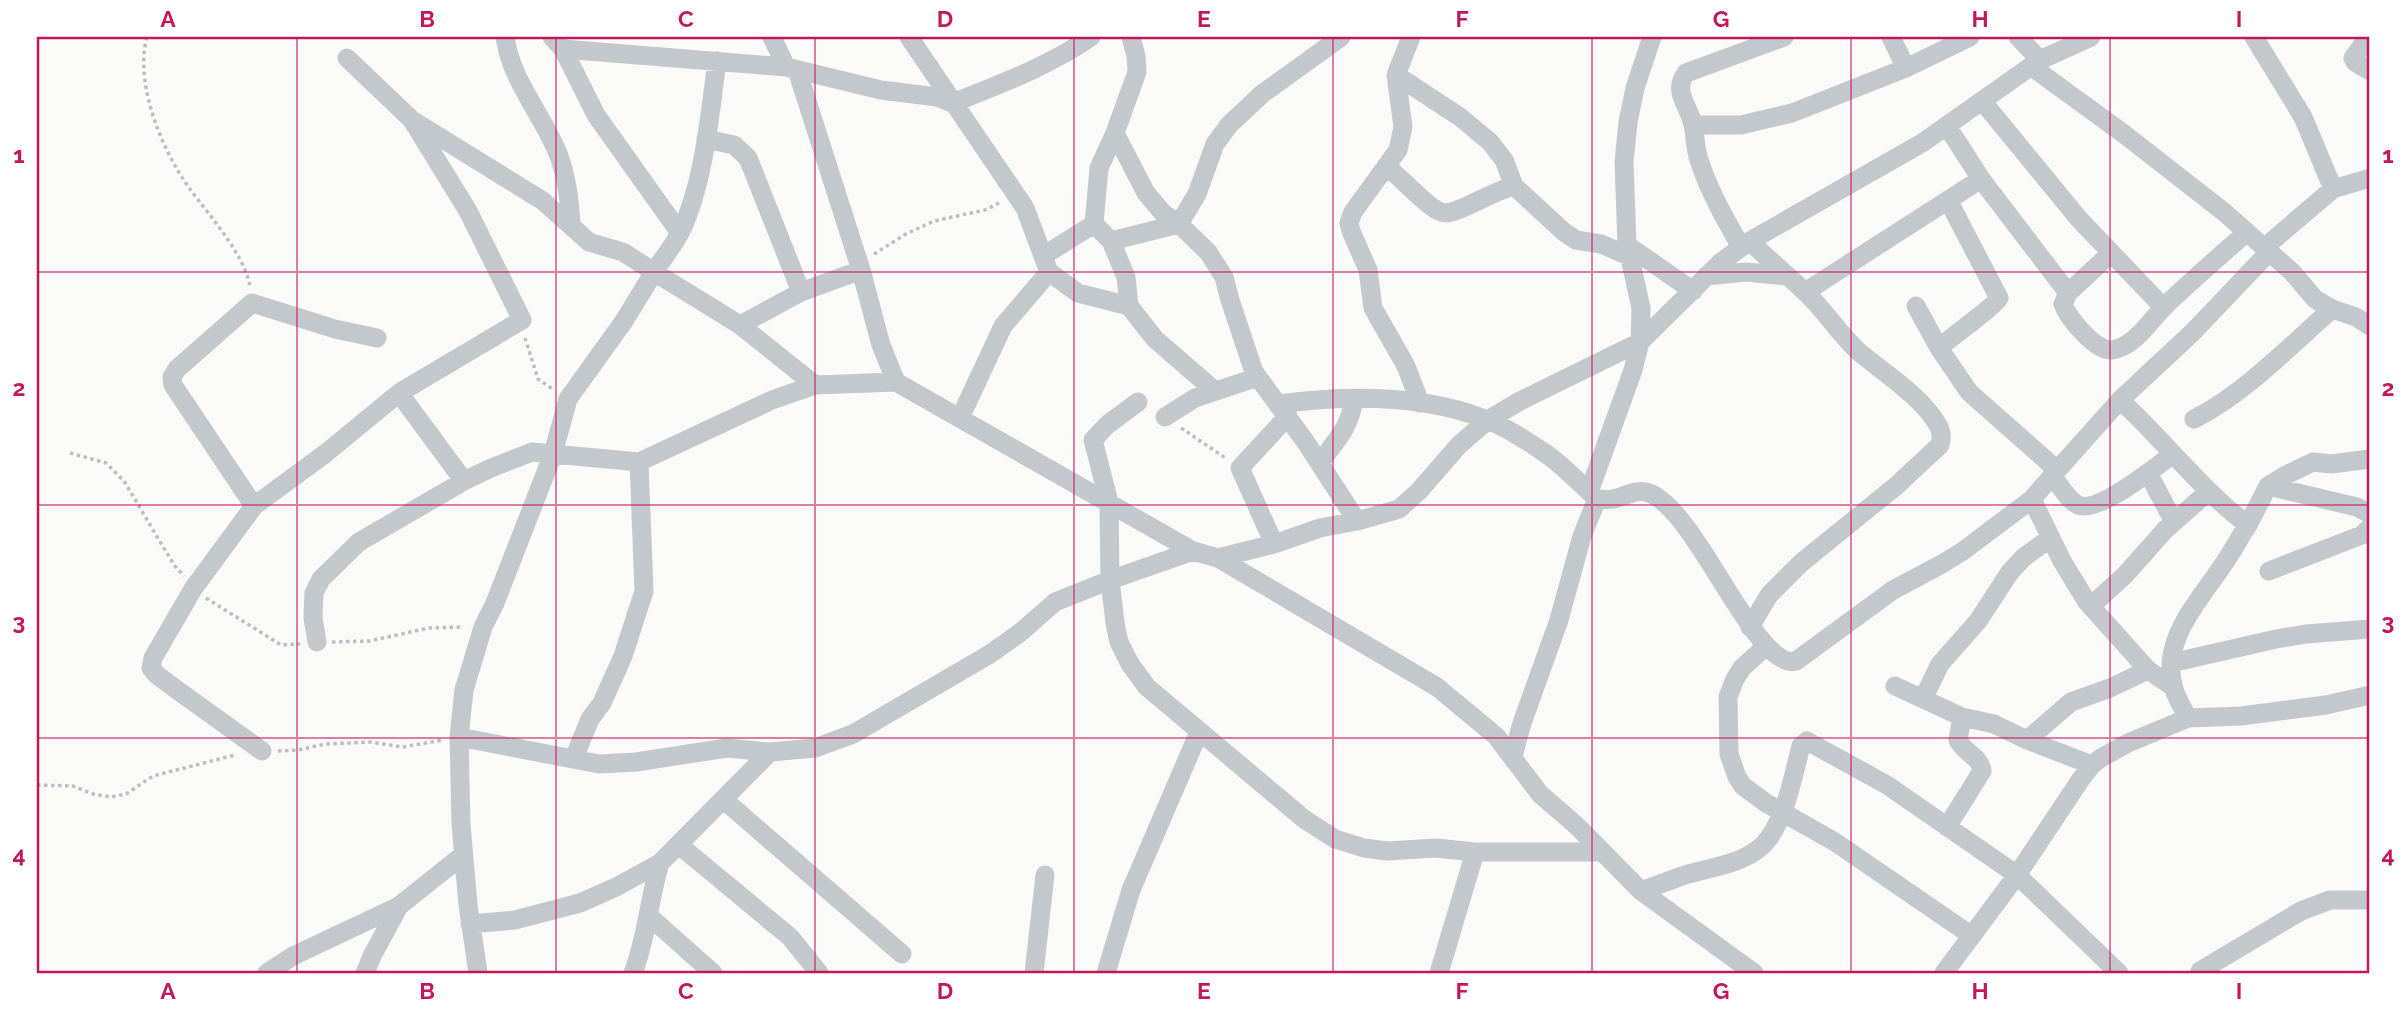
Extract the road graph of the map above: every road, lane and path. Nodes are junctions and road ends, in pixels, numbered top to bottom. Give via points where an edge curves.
1 (147, 37) edge
2 (505, 37) edge
3 (772, 37) edge
4 (909, 37) edge
5 (1091, 37) edge
6 (1131, 37) edge
7 (1341, 37) edge
8 (1411, 37) edge
9 (1652, 37) edge
10 (1784, 37) edge
11 (1891, 37) edge
12 (1970, 37) edge
13 (2018, 37) edge
14 (2091, 37) edge
15 (2254, 37) edge
16 (2368, 37) edge
17 (558, 43) edge
18 (347, 58) dead end
19 (718, 61) junction
20 (2036, 63) junction
21 (1906, 68) junction
22 (792, 69) junction
23 (2370, 71) edge
24 (1396, 75) junction
25 (1983, 102) junction
26 (953, 103) junction
27 (412, 120) junction
28 (1693, 125) junction
29 (1947, 126) junction
30 (1115, 134) junction
31 (706, 139) junction
32 (1386, 166) junction
33 (2370, 178) edge
34 (1981, 179) junction
35 (1514, 186) junction
36 (2333, 189) junction
37 (1015, 195) junction
38 (1948, 200) junction
39 (1094, 224) junction
40 (1179, 224) junction
41 (571, 226) junction
42 (2247, 232) junction
43 (680, 233) junction
44 (1111, 241) junction
45 (1745, 244) junction
46 (2267, 249) junction
47 (1628, 251) junction
48 (2110, 253) junction
49 (1046, 264) junction
50 (861, 270) junction
51 (654, 272) junction
52 (1706, 276) junction
53 (1786, 276) junction
54 (1693, 291) junction
55 (801, 292) junction
56 (1805, 292) junction
57 (2068, 293) junction
58 (252, 303) junction
59 (1129, 306) junction
60 (1916, 306) dead end
61 (2163, 307) junction
62 (2332, 309) junction
63 (522, 320) junction
64 (740, 325) junction
65 (2370, 326) edge
66 (377, 338) dead end
67 (1640, 342) junction
68 (1939, 348) junction
69 (1258, 377) junction
70 (896, 382) junction
71 (815, 385) junction
72 (1214, 391) junction
73 (400, 393) junction
74 (568, 399) junction
75 (1354, 399) junction
76 (2120, 400) junction
77 (1138, 402) dead end
78 (1420, 403) junction
79 (1284, 410) junction
80 (1165, 417) joint
81 (960, 418) junction
82 (2194, 419) dead end
83 (1488, 420) junction
84 (70, 453) dead end
85 (553, 454) junction
86 (2173, 454) junction
87 (2370, 459) edge
88 (639, 461) junction
89 (1320, 463) junction
90 (1240, 467) junction
91 (2054, 473) junction
92 (2148, 473) junction
93 (464, 481) junction
94 (2268, 486) junction
95 (2209, 491) junction
96 (1593, 496) junction
97 (2032, 499) junction
98 (1109, 502) junction
99 (254, 506) junction
100 (2370, 514) edge
101 (1357, 521) junction
102 (2174, 522) junction
103 (2248, 525) junction
104 (2370, 527) edge
105 (2050, 538) junction
106 (1274, 544) junction
107 (1193, 551) junction
108 (1218, 558) junction
109 (2269, 571) dead end
110 (1110, 580) junction
111 (193, 589) junction
112 (2091, 606) junction
113 (483, 627) junction
114 (1750, 628) junction
115 (2370, 629) edge
116 (317, 642) junction
117 (1766, 646) junction
118 (2171, 663) junction
119 (2148, 670) junction
120 (1895, 686) dead end
121 (2174, 687) junction
122 (2370, 695) edge
123 (1923, 699) junction
124 (1962, 717) junction
125 (2188, 718) junction
126 (1199, 732) junction
127 (459, 737) junction
128 (2027, 740) junction
129 (262, 751) dead end
130 (770, 752) junction
131 (1513, 756) junction
132 (574, 758) junction
133 (2092, 765) junction
134 (724, 800) junction
135 (1782, 811) junction
136 (1947, 827) junction
137 (679, 845) junction
138 (1475, 852) junction
139 (1601, 852) junction
140 (463, 855) junction
141 (660, 863) junction
142 (1045, 875) dead end
143 (2017, 875) junction
144 (1641, 891) junction
145 (2370, 900) edge
146 (399, 906) junction
147 (650, 917) junction
148 (470, 924) junction
149 (1972, 936) junction
150 (902, 954) dead end
151 (2370, 969) edge
152 (1443, 971) edge
153 (2200, 971) dead end
154 (267, 973) edge
155 (365, 973) edge
156 (478, 973) edge
157 (634, 973) edge
158 (713, 973) edge
159 (819, 973) edge
160 (1034, 973) edge
161 (1105, 973) edge
162 (1754, 973) edge
163 (1944, 973) edge
164 (2119, 973) edge
165 (2368, 973) edge

1 - 58 path via 143,65 158,132 189,189 244,267
2 - 41 street via 522,89 559,156
3 - 22 street
4 - 26 street
5 - 26 street via 1033,71
6 - 30 street via 1137,72
7 - 40 street via 1262,94 1229,125 1215,144
8 - 24 street
9 - 47 street via 1628,122 1624,162
10 - 28 street via 1686,73 1680,92
11 - 21 street
12 - 21 street
13 - 20 street
14 - 20 street
15 - 36 street via 2303,117
16 - 23 street via 2353,58
17 - 19 street
17 - 43 street via 596,115
18 - 27 street
19 - 22 street
19 - 31 street
20 - 25 street
20 - 42 street
21 - 28 street via 1771,119 1741,125
22 - 26 street
22 - 50 street
24 - 32 street via 1404,127 1398,150
24 - 35 street via 1490,142 1504,160
25 - 29 street
25 - 48 street
26 - 37 street
27 - 41 street via 543,201
27 - 63 street via 468,211
28 - 45 street via 1695,147 1709,186
29 - 34 street
29 - 45 street
30 - 39 street via 1098,167
30 - 40 street via 1146,192 1163,214
31 - 43 street via 691,207
31 - 55 street via 734,145 748,158
32 - 35 street via 1443,213
32 - 78 street via 1349,223 1368,270 1373,308 1406,366
33 - 36 street
34 - 38 street
34 - 57 street
35 - 47 street via 1576,240
36 - 46 street
37 - 49 street via 1025,208
37 - 50 path via 985,210 934,221 906,234 877,250
38 - 56 street
38 - 68 street via 1999,298
39 - 44 street
39 - 49 street
40 - 44 street
40 - 69 street via 1208,252 1224,277
41 - 51 street via 589,242 624,252
42 - 46 street
42 - 61 street
43 - 51 street
44 - 59 street via 1126,277
45 - 52 street
45 - 53 street
46 - 62 street via 2315,299
46 - 76 street via 2193,332
47 - 54 street via 1645,256
47 - 67 street via 1641,308
48 - 57 street
48 - 61 street
49 - 59 street via 1078,293
49 - 81 street via 1003,326
50 - 55 street
50 - 70 street
51 - 64 street
51 - 74 street
52 - 53 street via 1756,272
52 - 54 street
53 - 56 street
54 - 67 street
55 - 64 street
56 - 114 street via 1858,351 1928,412 1939,427 1942,442 1775,588
57 - 61 street via 2063,300 2066,311 2104,350 2126,344
58 - 66 street
58 - 99 street via 172,377
59 - 72 street via 1155,339
60 - 68 street
62 - 65 street
62 - 82 street via 2257,375
63 - 73 street
63 - 74 path via 538,379
64 - 71 street
67 - 83 street
67 - 96 street
68 - 91 street via 1969,392
69 - 72 street
69 - 79 street
70 - 71 street
70 - 81 street
71 - 88 street
72 - 80 street
73 - 93 street
73 - 99 street
74 - 85 street
75 - 78 street
75 - 79 street via 1329,397
75 - 89 street via 1348,426
76 - 86 street
76 - 91 street
77 - 98 street via 1093,440
78 - 83 street
79 - 89 street
79 - 90 street
80 - 90 path
81 - 98 street
83 - 96 street via 1547,455
83 - 101 street via 1459,445 1407,504
84 - 111 path via 106,463 124,481
85 - 88 street
85 - 93 street via 532,452
85 - 113 street
86 - 92 street
86 - 95 street
87 - 94 street via 2313,462
88 - 132 street via 644,591 623,656
89 - 101 street
90 - 106 street
91 - 92 street via 2071,499 2083,506 2107,498
91 - 97 street
92 - 102 street
93 - 116 street via 359,542 321,579 314,593
94 - 100 street
94 - 103 street
95 - 102 street
95 - 103 street
96 - 114 street via 1613,499 1647,492 1665,502 1706,554
96 - 131 street via 1559,620
97 - 105 street
97 - 117 street via 1950,559 1893,590 1796,661 1781,658
98 - 107 street
98 - 110 street
99 - 111 street
101 - 106 street
102 - 112 street
103 - 118 street via 2179,631
104 - 109 street via 2362,535
105 - 112 street
105 - 123 street via 2010,572 1978,621 1940,664
106 - 108 street
107 - 108 street
107 - 110 street
108 - 131 street via 1437,687
110 - 126 street via 1119,642 1130,664 1147,687
110 - 130 street via 1055,602 990,654 853,734 815,748
111 - 116 path via 281,645
111 - 129 street via 151,668
112 - 119 street
113 - 116 path via 429,628 369,641
113 - 127 street via 464,690
114 - 117 street
115 - 118 street via 2296,636
117 - 135 street via 1742,668 1730,688 1728,745 1742,786
118 - 121 street
119 - 121 street
119 - 128 street via 2067,704
120 - 123 street
121 - 125 street
122 - 125 street via 2241,716
123 - 124 street
124 - 128 street via 1994,724
124 - 136 street via 1958,740 1979,761 1982,771
125 - 133 street via 2128,743
126 - 138 street via 1335,839 1387,851 1436,848
126 - 161 street via 1130,890
127 - 132 street
127 - 140 street
128 - 133 street
130 - 132 street via 727,748 599,764
130 - 134 street
131 - 139 street via 1540,794
133 - 143 street
134 - 137 street
134 - 150 street
135 - 136 street via 1801,746 1808,741 1887,785
135 - 144 street via 1770,837 1757,850
135 - 149 street
136 - 143 street
137 - 141 street
137 - 159 street via 790,937
138 - 139 street
138 - 152 street
139 - 144 street
140 - 146 street
140 - 148 street
141 - 147 street
141 - 148 street via 580,903 515,920
142 - 160 street
143 - 149 street
143 - 164 street
144 - 162 street
145 - 153 street via 2330,900 2301,911
146 - 154 street
146 - 155 street
147 - 157 street
147 - 158 street
148 - 156 street
149 - 163 street
151 - 165 path

